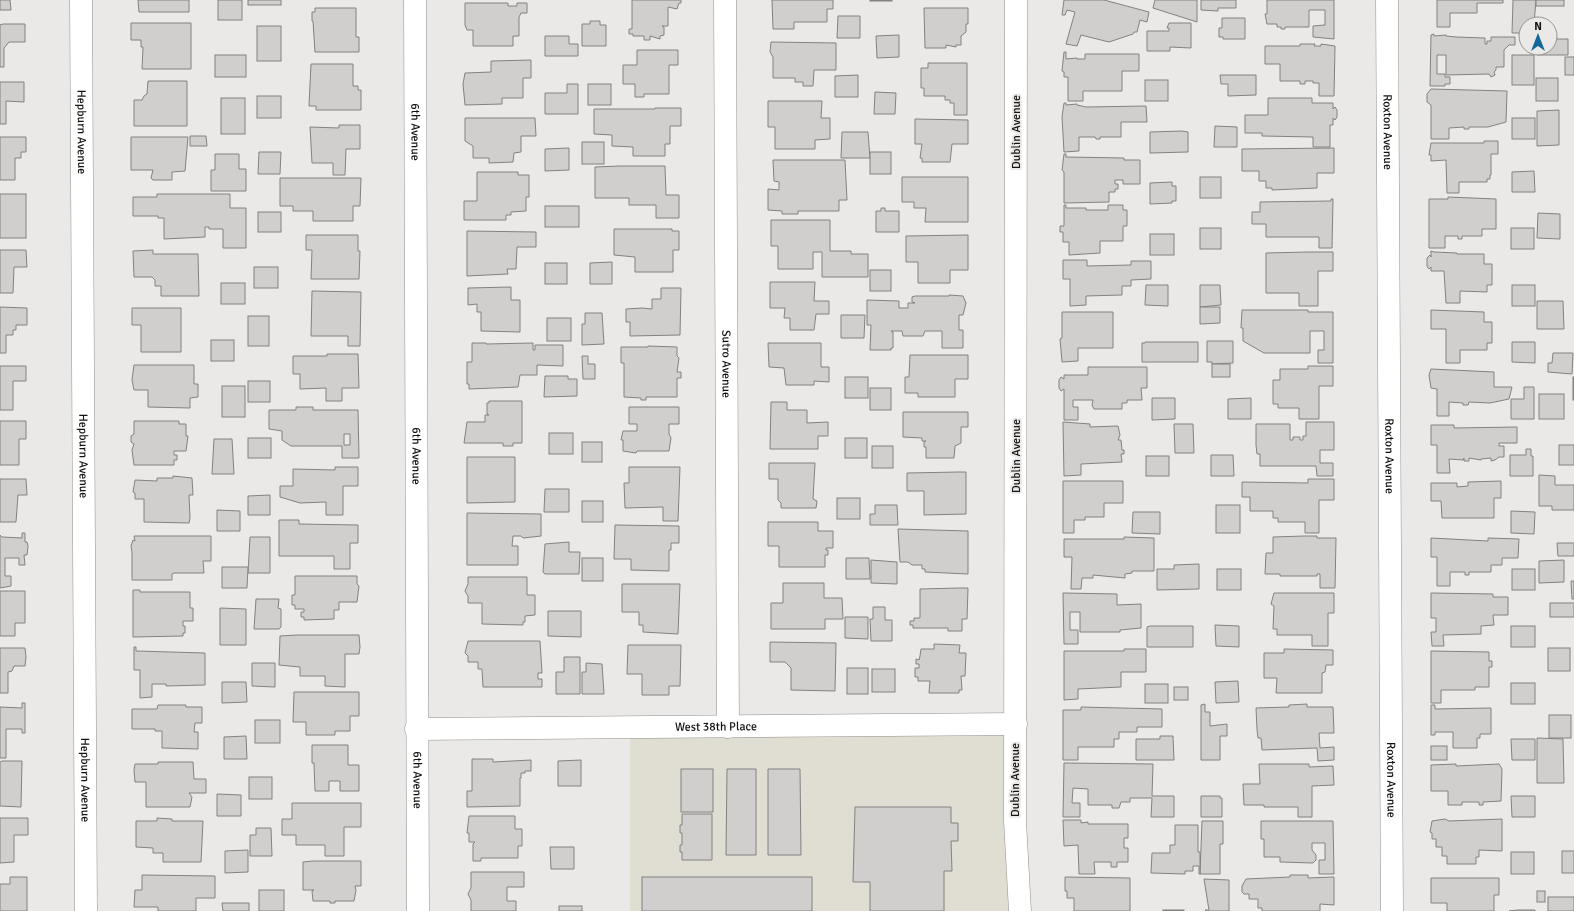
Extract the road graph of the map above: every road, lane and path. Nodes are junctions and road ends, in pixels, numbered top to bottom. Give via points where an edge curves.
1 (81, 0) edge
2 (415, 0) edge
3 (725, 0) edge
4 (1016, 0) edge
5 (1387, 0) edge
6 (1016, 724) junction
7 (728, 727) junction
8 (416, 729) junction
9 (86, 911) edge
10 (418, 911) edge
11 (1020, 911) edge
12 (1392, 911) edge

1 - 9 street, Hepburn Avenue
2 - 8 street, 6th Avenue
3 - 7 street, Sutro Avenue
4 - 6 street, Dublin Avenue
5 - 12 street, Roxton Avenue
6 - 7 street, West 38th Place
6 - 11 street, Dublin Avenue via 1015,822
7 - 8 street, West 38th Place
8 - 10 street, 6th Avenue

